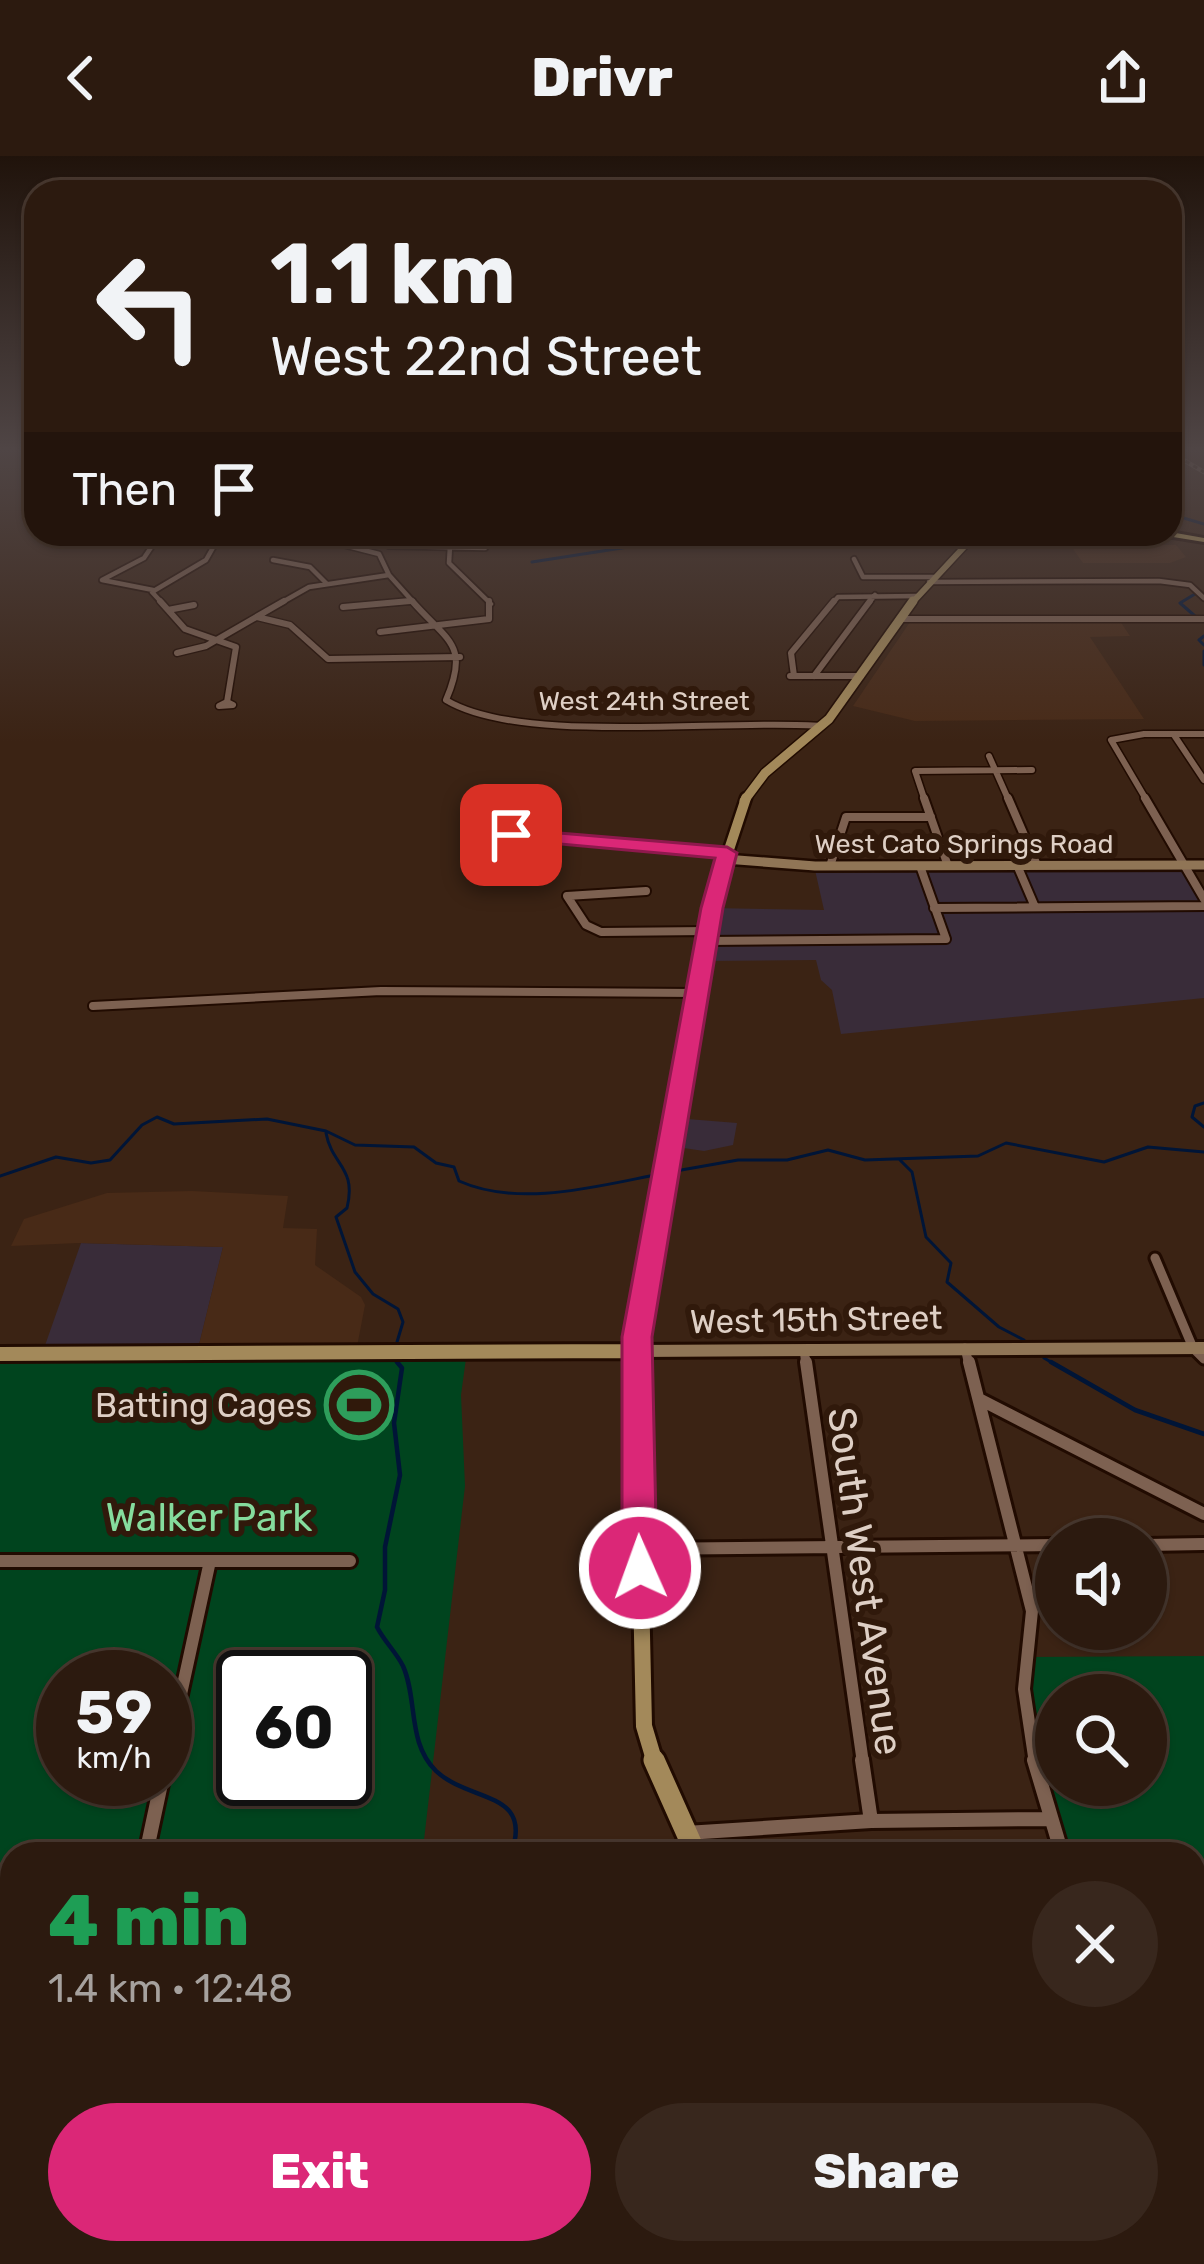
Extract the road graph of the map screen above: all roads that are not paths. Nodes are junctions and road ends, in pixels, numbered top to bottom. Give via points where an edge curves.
1 (151, 546) edge
2 (213, 546) edge
3 (334, 546) edge
4 (389, 546) joint
5 (450, 546) junction
6 (964, 546) edge
7 (485, 548) dead end
8 (382, 556) junction
9 (854, 559) dead end
10 (273, 560) dead end
11 (389, 575) junction
12 (931, 580) junction
13 (327, 584) junction
14 (153, 590) junction
15 (875, 595) junction
16 (917, 596) junction
17 (1204, 598) edge
18 (413, 601) junction
19 (194, 605) dead end
20 (344, 607) dead end
21 (168, 610) junction
22 (257, 617) junction
23 (1204, 619) edge
24 (899, 620) junction
25 (435, 623) junction
26 (380, 632) dead end
27 (217, 640) junction
28 (177, 653) dead end
29 (460, 657) junction
30 (814, 676) junction
31 (861, 676) junction
32 (227, 702) dead end
33 (822, 726) junction
34 (1204, 734) edge
35 (1174, 735) junction
36 (988, 756) dead end
37 (1189, 758) junction
38 (1204, 758) edge
39 (994, 770) junction
40 (1032, 770) dead end
41 (1204, 780) edge
42 (931, 817) junction
43 (511, 835) dead end
44 (726, 856) junction
45 (1037, 865) junction
46 (1184, 865) junction
47 (1204, 865) edge
48 (830, 866) junction
49 (920, 866) junction
50 (948, 866) junction
51 (1016, 866) junction
52 (646, 891) dead end
53 (1204, 903) edge
54 (1035, 907) junction
55 (934, 908) junction
56 (707, 936) junction
57 (697, 993) junction
58 (92, 1006) dead end
59 (1155, 1258) dead end
60 (804, 1348) junction
61 (964, 1348) junction
62 (636, 1351) junction
63 (1200, 1352) edge
64 (0, 1354) edge
65 (981, 1400) junction
66 (1204, 1514) edge
67 (1204, 1544) edge
68 (1015, 1545) junction
69 (1035, 1545) edge
70 (1167, 1545) edge
71 (830, 1547) junction
72 (639, 1549) junction
73 (0, 1561) edge
74 (211, 1561) junction
75 (350, 1561) dead end
76 (191, 1650) edge
77 (156, 1806) edge
78 (1048, 1819) junction
79 (871, 1821) junction
80 (686, 1833) junction
81 (149, 1842) edge
82 (690, 1842) edge
83 (1057, 1842) edge

1 - 14 street via 144,558 101,580
2 - 14 street via 199,566
3 - 8 street
4 - 5 street
4 - 8 street
5 - 7 street
5 - 25 street via 449,563 490,603 488,620
6 - 12 main road
8 - 11 street
9 - 12 street via 863,577
10 - 13 street via 310,567
11 - 13 street
11 - 18 street
12 - 16 main road
12 - 17 street via 1159,580 1190,585
13 - 22 street
14 - 21 street
15 - 16 street
15 - 30 street
15 - 30 street via 838,597 791,653 792,676
16 - 24 main road
18 - 20 street
18 - 25 street
19 - 21 street
21 - 27 street via 185,629
22 - 27 street
22 - 29 street via 290,625 328,659
23 - 24 street
24 - 31 main road
25 - 26 street
25 - 29 street
27 - 28 street
27 - 32 street via 237,651
29 - 33 street, West 24th Street via 446,700 467,716
30 - 31 street
31 - 33 main road
33 - 44 main road via 750,789
34 - 35 street
35 - 37 street
35 - 46 street via 1111,740
36 - 39 street
37 - 38 street
37 - 41 street
39 - 40 street
39 - 42 street via 915,771
39 - 45 street
42 - 48 street via 846,817
42 - 50 street
43 - 44 street
44 - 48 street, West Cato Springs Road
44 - 56 main road
45 - 46 street, West Cato Springs Road
45 - 51 street, West Cato Springs Road
46 - 47 street, West Cato Springs Road
46 - 53 street
48 - 49 street, West Cato Springs Road
49 - 50 street, West Cato Springs Road
49 - 55 street
50 - 51 street, West Cato Springs Road
51 - 54 street
52 - 56 street via 566,896 601,932
53 - 54 street
54 - 55 street
55 - 56 street via 945,936
56 - 57 main road
57 - 58 street via 381,991
57 - 62 main road
59 - 63 street
60 - 61 street, West 15th Street
60 - 62 street, West 15th Street
60 - 71 street, South West Avenue
61 - 63 street, West 15th Street
61 - 65 street
62 - 64 main road, West 15th Street
62 - 72 main road
65 - 66 street
65 - 68 street
67 - 70 street
68 - 69 street
68 - 71 street
68 - 78 street via 1032,1611 1024,1689
71 - 72 street
71 - 79 street, South West Avenue
72 - 80 main road via 644,1726
73 - 74 street
74 - 75 street
74 - 76 street
77 - 81 street
78 - 79 street
78 - 83 street
79 - 80 street
80 - 82 main road

